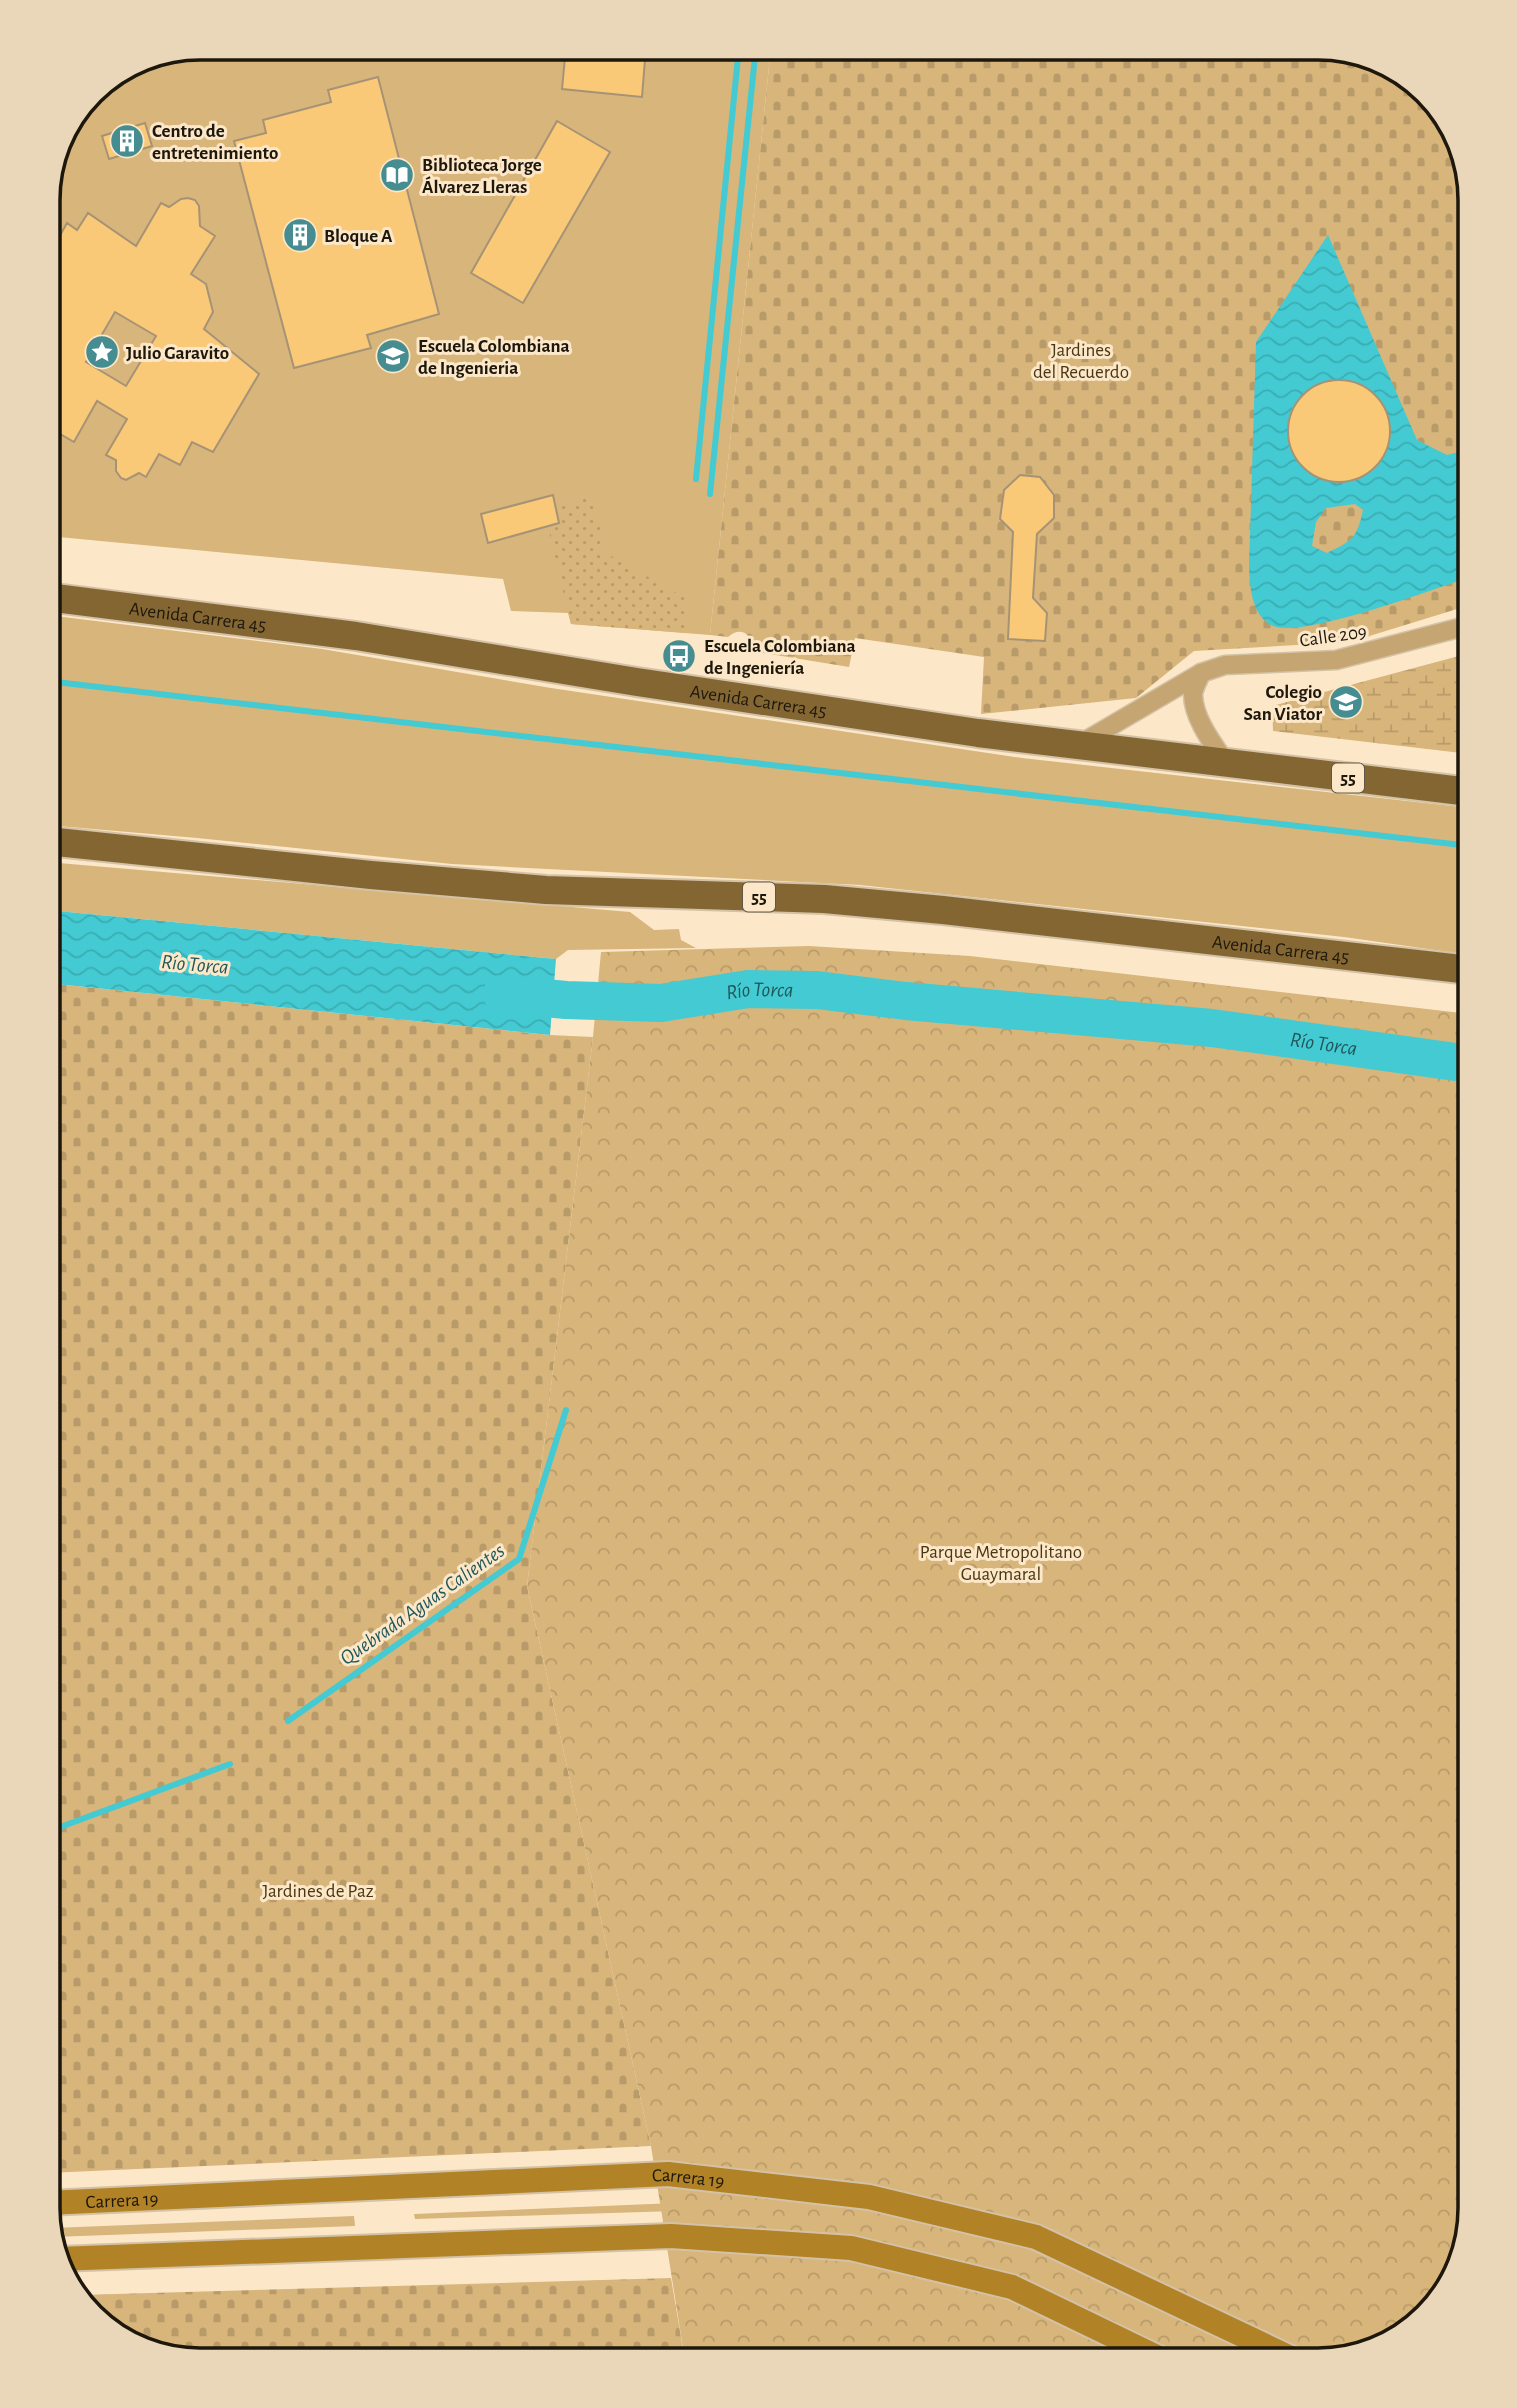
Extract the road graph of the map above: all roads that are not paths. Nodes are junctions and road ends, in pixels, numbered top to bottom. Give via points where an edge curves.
1 (60, 599) edge
2 (1458, 628) edge
3 (1201, 673) junction
4 (1077, 746) junction
5 (1226, 763) junction
6 (1458, 791) edge
7 (60, 842) edge
8 (1458, 969) edge
9 (60, 2202) edge
10 (69, 2259) edge
11 (1138, 2348) edge
12 (1270, 2348) edge

1 - 4 highway, Avenida Carrera 45 / 55 via 356,636 693,691
2 - 3 street, Calle 209 via 1336,660 1225,665
3 - 4 street, Calle 209
3 - 5 street via 1193,692 1197,712
4 - 5 highway, Avenida Carrera 45 / 55
5 - 6 highway, Avenida Carrera 45 / 55
7 - 8 highway, Avenida Carrera 45 / 55 via 546,890 824,899
9 - 12 main road, Carrera 19 via 668,2174 869,2197 1036,2237
10 - 11 main road via 671,2236 851,2248 1012,2287

